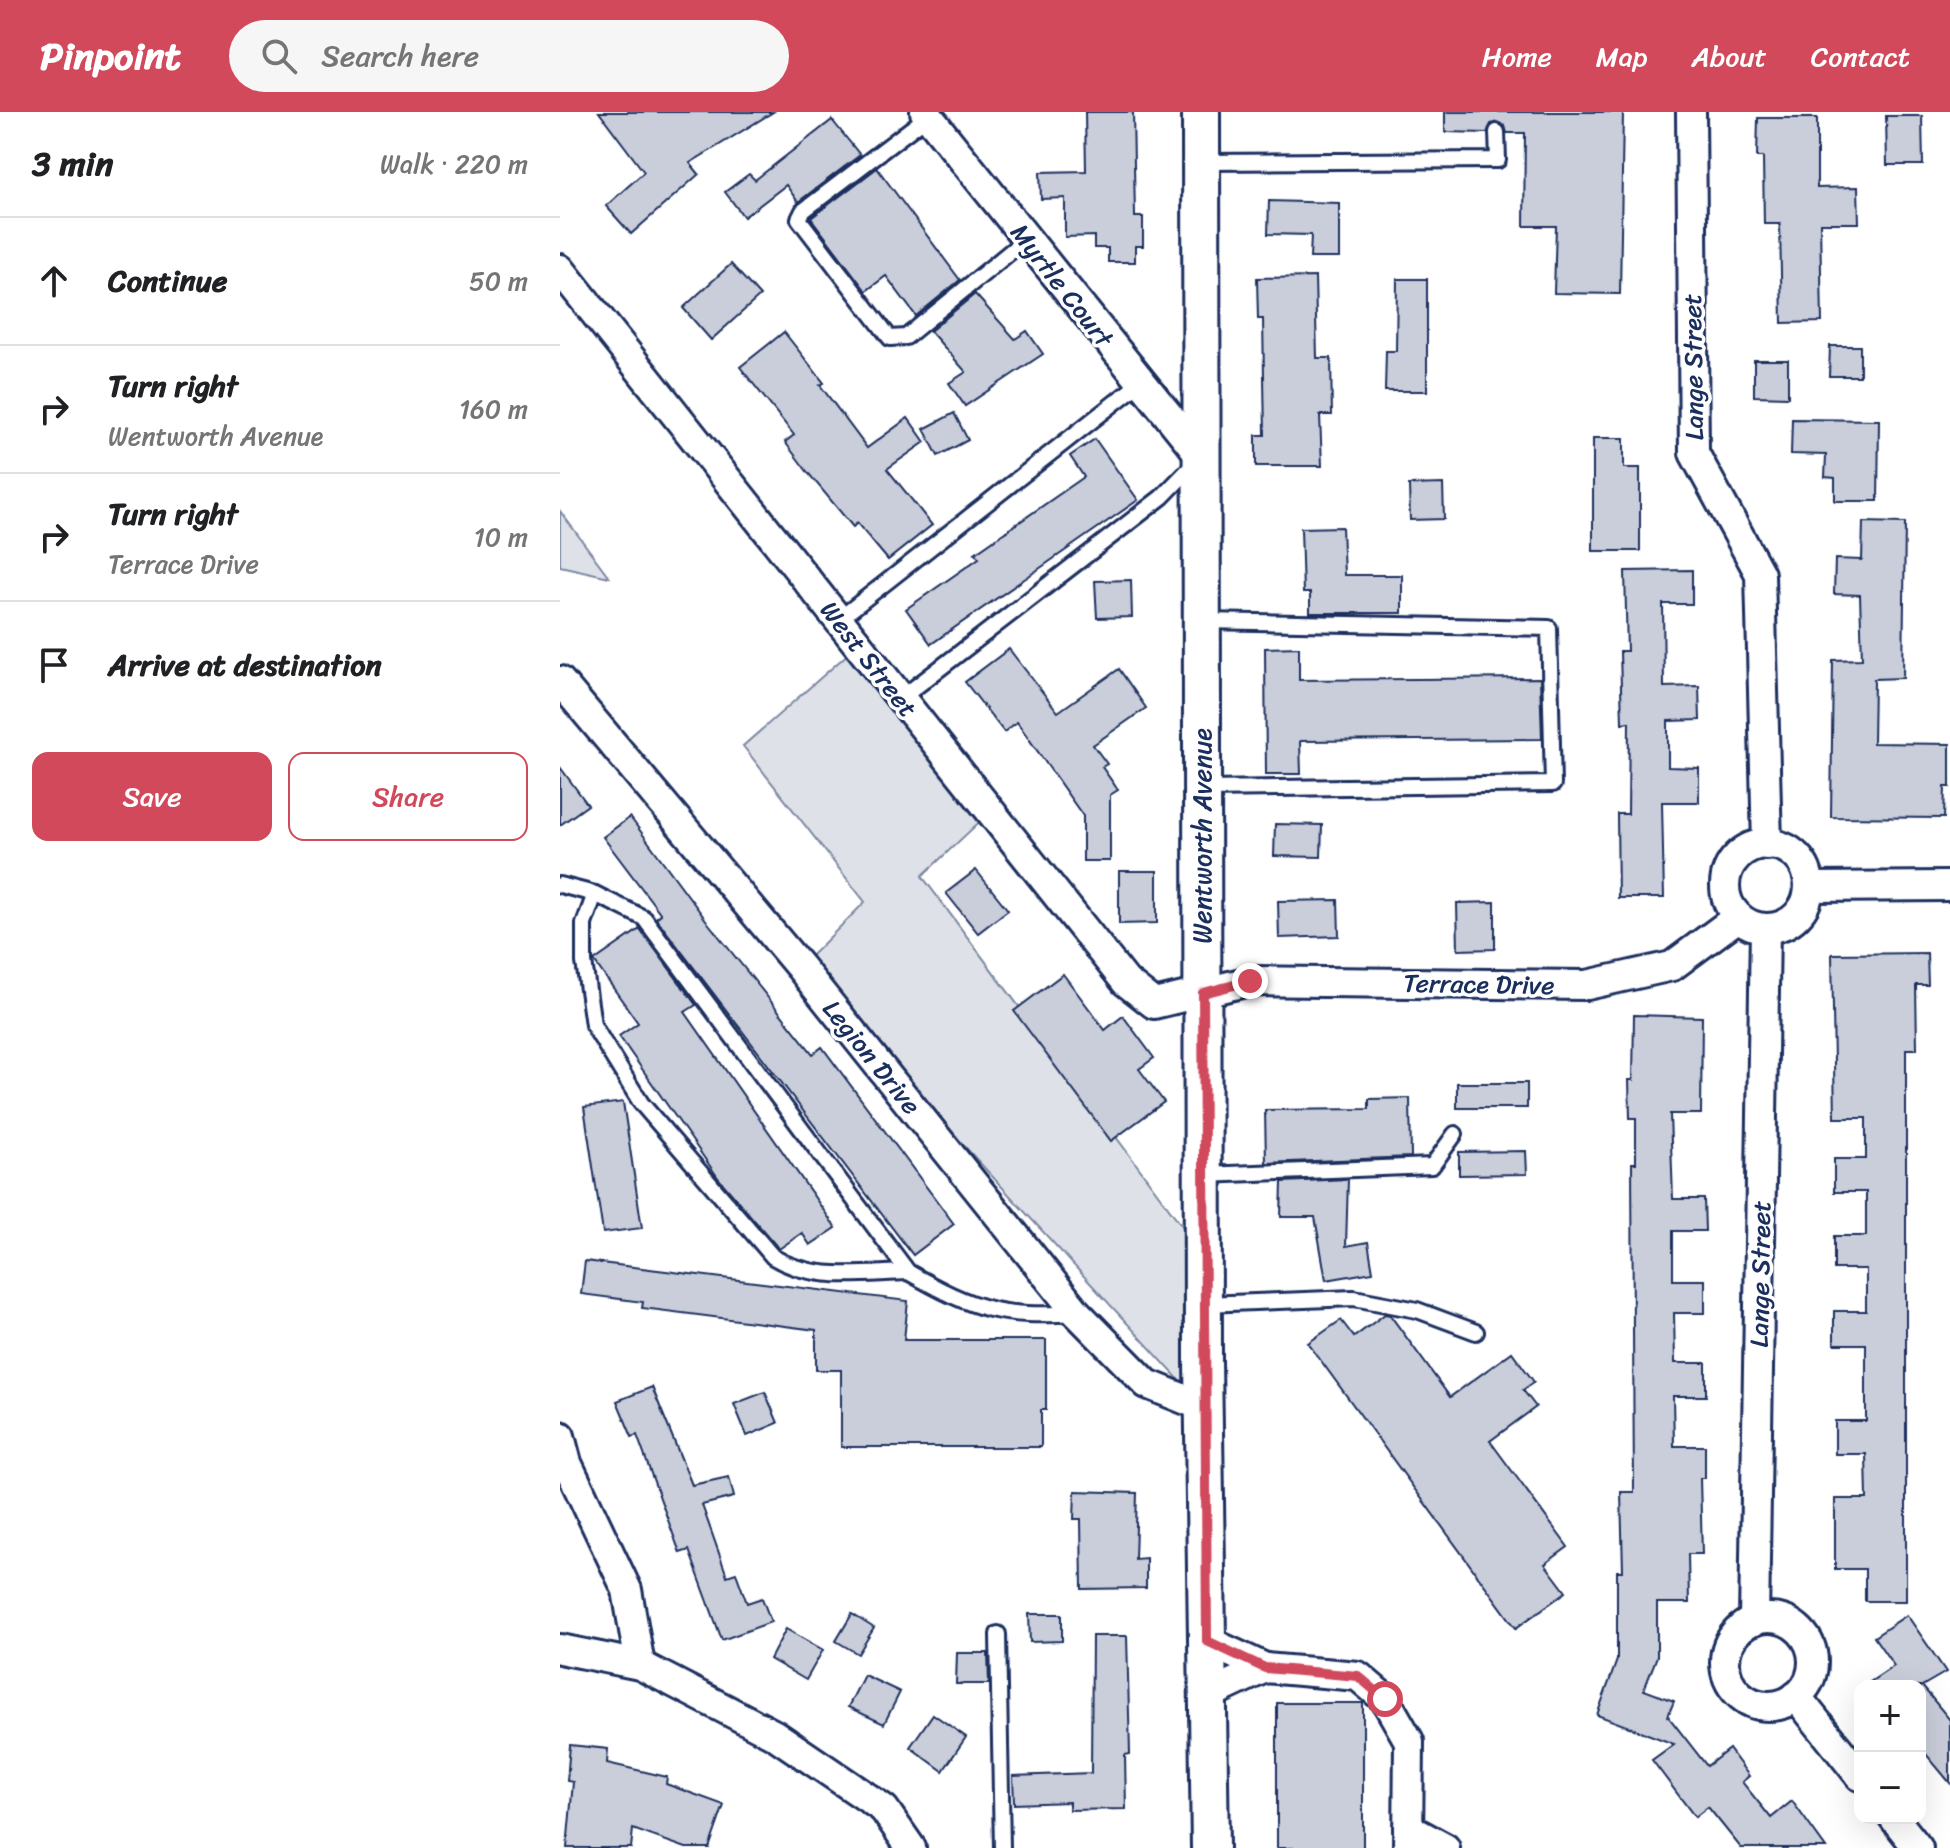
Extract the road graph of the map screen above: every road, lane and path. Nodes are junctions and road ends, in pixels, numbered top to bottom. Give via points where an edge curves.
1 (1201, 112) edge
2 (1691, 112) edge
3 (926, 114) edge
4 (1497, 132) dead end
5 (1201, 162) junction
6 (1026, 239) junction
7 (560, 269) edge
8 (1140, 383) junction
9 (1201, 456) junction
10 (838, 620) junction
11 (1202, 621) junction
12 (560, 681) edge
13 (900, 699) junction
14 (1202, 789) junction
15 (1767, 845) junction
16 (560, 885) edge
17 (1950, 886) edge
18 (1809, 887) junction
19 (595, 894) junction
20 (1738, 917) junction
21 (1765, 928) junction
22 (1203, 993) junction
23 (1455, 1134) dead end
24 (1203, 1175) junction
25 (908, 1272) junction
26 (1203, 1304) junction
27 (1077, 1313) junction
28 (1476, 1332) dead end
29 (1204, 1407) junction
30 (560, 1436) edge
31 (1754, 1621) junction
32 (998, 1634) dead end
33 (1207, 1641) junction
34 (560, 1649) edge
35 (640, 1665) junction
36 (1265, 1668) junction
37 (1208, 1695) junction
38 (1796, 1696) junction
39 (1854, 1768) edge
40 (1899, 1824) edge
41 (1408, 1838) edge
42 (911, 1848) edge
43 (1002, 1848) edge
44 (1210, 1848) edge
45 (1445, 1848) edge
46 (1918, 1848) edge

1 - 5 street, Wentworth Avenue
2 - 15 street, Lange Street via 1694,453 1760,574
3 - 6 street, Myrtle Court
3 - 6 lane via 799,219 890,338 906,337
4 - 5 lane via 1498,160
5 - 9 street, Wentworth Avenue
6 - 8 street, Myrtle Court
7 - 10 street, West Street
8 - 9 street, Myrtle Court
8 - 10 lane
9 - 11 street, Wentworth Avenue
9 - 13 lane via 1162,497
10 - 13 street, West Street
11 - 14 street, Wentworth Avenue
11 - 14 lane via 1549,628 1553,784
12 - 27 street, Legion Drive via 810,980
13 - 22 street, West Street via 1126,982 1154,1004
14 - 22 street, Wentworth Avenue
15 - 18 street via 1791,852 1807,873
15 - 20 street via 1741,854 1726,877 1725,892
16 - 19 lane
17 - 18 street
18 - 21 street via 1801,911 1791,921
19 - 25 lane via 644,918
19 - 25 lane via 584,924 593,1025 641,1103 773,1257 791,1268 826,1275
20 - 21 street
20 - 22 street, Terrace Drive via 1672,966 1587,985 1250,981
21 - 31 street, Lange Street
22 - 24 street, Wentworth Avenue
23 - 24 lane via 1432,1166
24 - 26 street, Wentworth Avenue
25 - 27 lane via 959,1301 1001,1312
26 - 28 lane via 1354,1298 1417,1310
26 - 29 street, Wentworth Avenue
27 - 29 street, Legion Drive via 1147,1384
29 - 33 street, Wentworth Avenue
30 - 35 street via 567,1463 627,1590
31 - 38 street via 1783,1621 1805,1637 1813,1664
31 - 38 street via 1731,1639 1726,1653 1729,1682 1750,1703 1779,1705
32 - 43 lane
33 - 36 street
33 - 37 street, Wentworth Avenue
34 - 35 street
35 - 42 street via 787,1743 884,1809
36 - 37 street
36 - 41 street via 1358,1676 1385,1699 1409,1741
37 - 44 street, Wentworth Avenue
38 - 39 street
40 - 46 street
41 - 45 street

